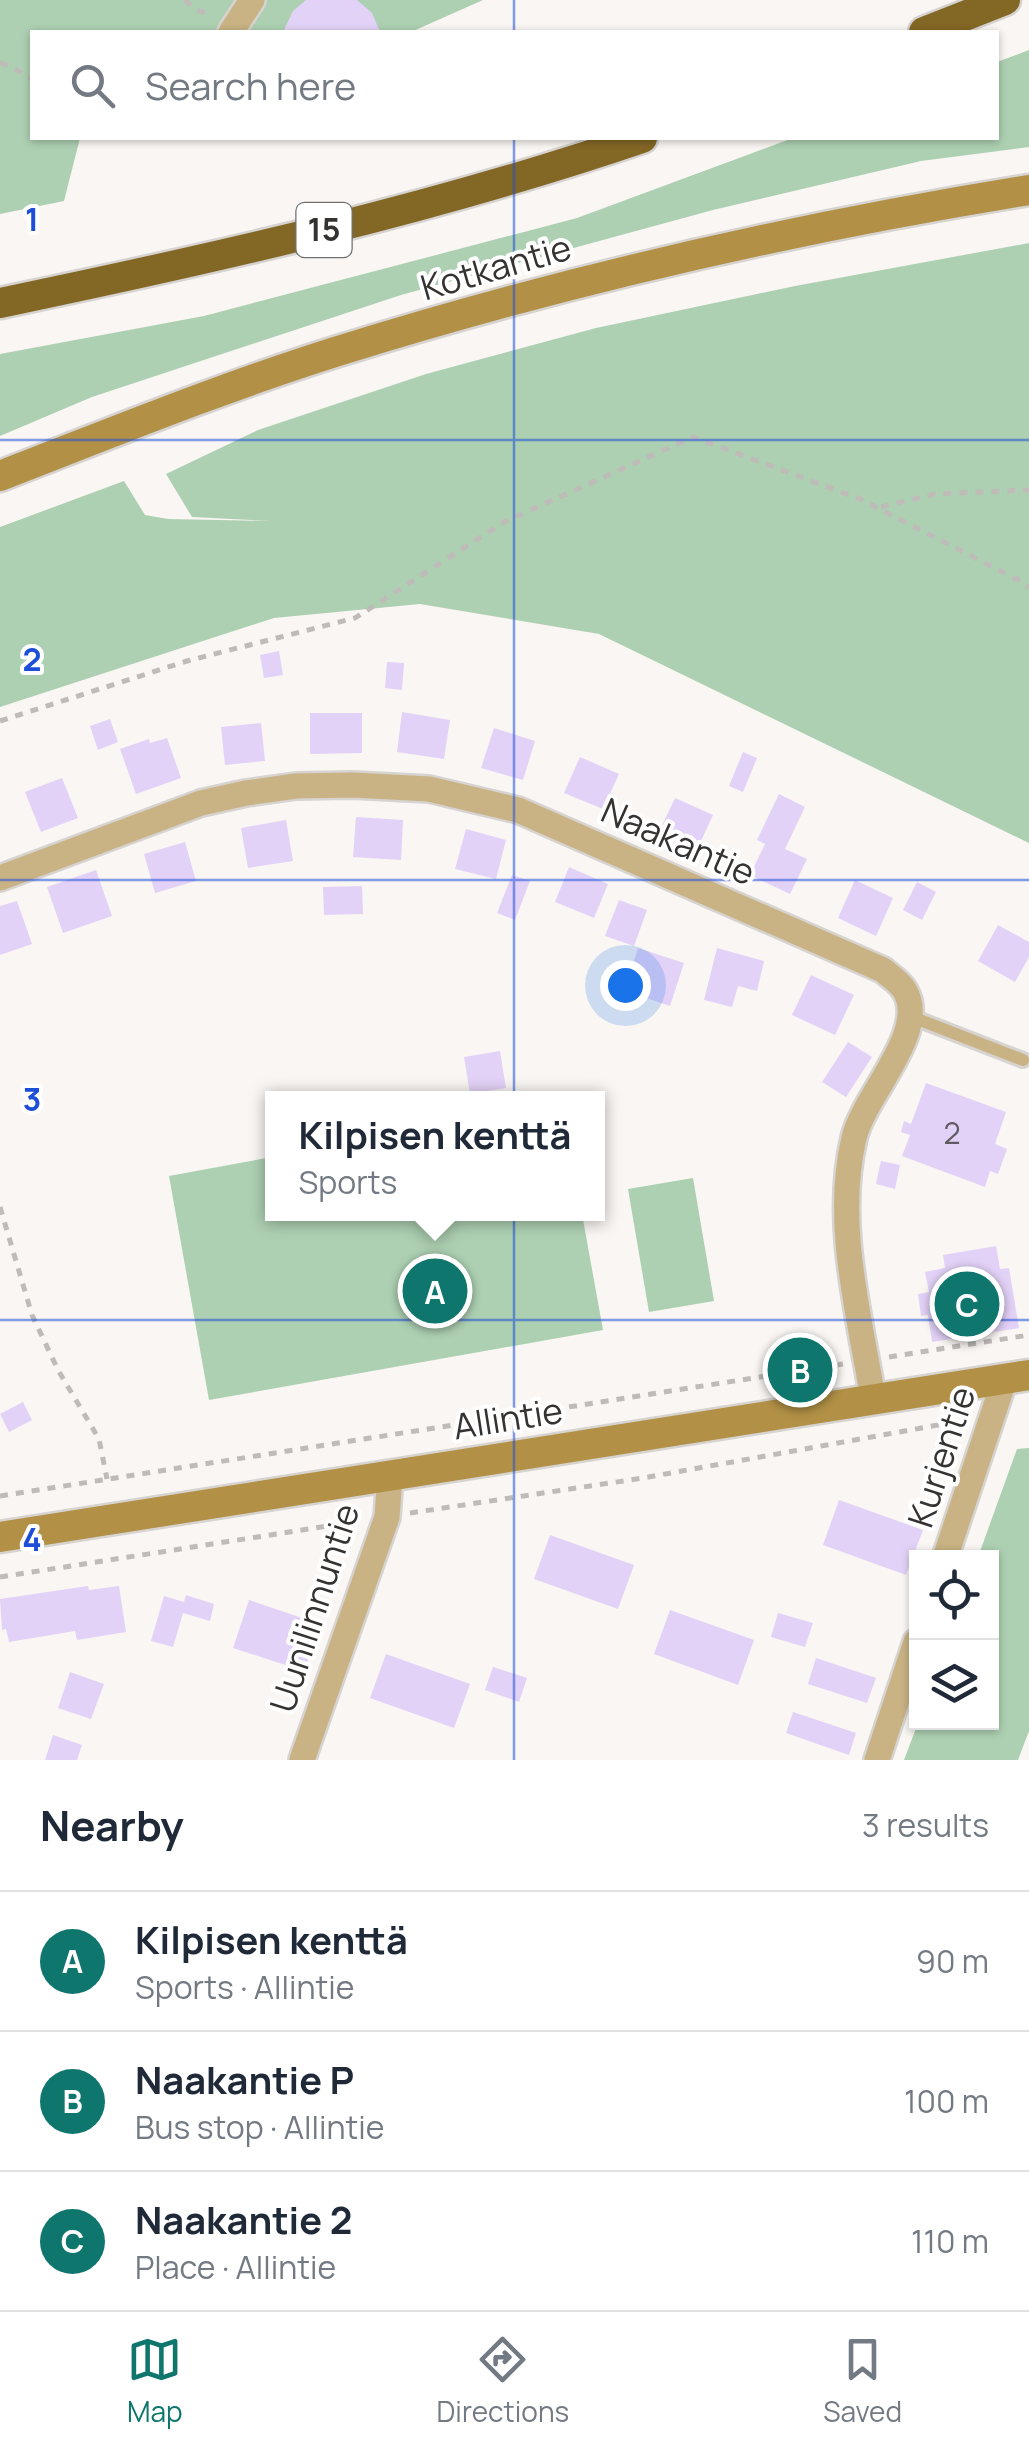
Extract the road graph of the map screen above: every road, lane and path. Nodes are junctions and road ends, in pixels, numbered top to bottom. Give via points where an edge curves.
1 (252, 0) edge
2 (1005, 0) edge
3 (232, 30) edge
4 (929, 30) edge
5 (0, 63) edge
6 (30, 79) edge
7 (635, 140) edge
8 (1029, 190) edge
9 (0, 303) edge
10 (0, 476) edge
11 (1029, 490) edge
12 (878, 508) junction
13 (1029, 588) edge
14 (0, 721) edge
15 (0, 878) edge
16 (912, 1017) junction
17 (1023, 1060) dead end
18 (0, 1208) edge
19 (1029, 1335) edge
20 (866, 1360) junction
21 (1017, 1377) edge
22 (872, 1398) junction
23 (992, 1420) junction
24 (390, 1476) junction
25 (108, 1480) junction
26 (0, 1496) edge
27 (386, 1517) junction
28 (0, 1538) edge
29 (948, 1550) edge
30 (0, 1577) edge
31 (909, 1663) edge
32 (302, 1760) edge
33 (876, 1760) edge

1 - 3 street
2 - 4 highway
5 - 6 path
7 - 9 highway, 15 via 336,226
8 - 10 street, Kotkantie via 776,235 496,306 334,353
11 - 12 path via 935,494
12 - 13 path
12 - 14 path via 693,437 504,522 355,618 187,660
15 - 16 street, Naakantie via 201,803 246,793 296,786 429,788 518,810 882,970 902,986
16 - 17 lane
16 - 20 street via 865,1106 849,1174 848,1244
18 - 25 path via 32,1314 98,1439
19 - 20 path
20 - 22 street
20 - 25 path
21 - 22 street, Allintie
21 - 23 street, Kurjentie
22 - 24 street, Allintie
23 - 27 path
23 - 29 street, Kurjentie
24 - 27 street, Uunilinnuntie
24 - 28 street, Allintie
25 - 26 path
27 - 30 path
27 - 32 street, Uunilinnuntie
31 - 33 street

